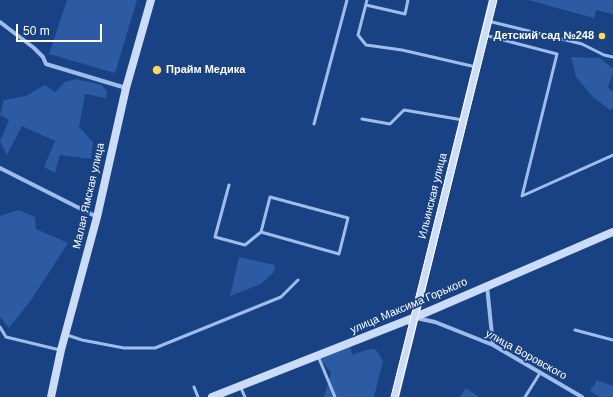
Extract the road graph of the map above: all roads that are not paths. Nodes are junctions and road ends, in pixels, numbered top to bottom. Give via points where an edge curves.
1 (151, 0) edge
2 (347, 0) edge
3 (367, 0) edge
4 (408, 0) edge
5 (493, 0) edge
6 (366, 5) junction
7 (488, 21) junction
8 (0, 22) edge
9 (484, 35) junction
10 (613, 57) edge
11 (476, 67) junction
12 (126, 88) junction
13 (362, 118) dead end
14 (463, 120) junction
15 (314, 124) dead end
16 (613, 155) edge
17 (0, 168) edge
18 (229, 185) dead end
19 (97, 217) junction
20 (261, 232) junction
21 (613, 232) edge
22 (298, 280) dead end
23 (487, 285) junction
24 (414, 318) junction
25 (0, 327) edge
26 (574, 330) dead end
27 (65, 335) junction
28 (613, 340) edge
29 (493, 345) junction
30 (61, 350) junction
31 (317, 356) junction
32 (540, 373) junction
33 (194, 386) dead end
34 (240, 386) junction
35 (222, 395) edge
36 (51, 397) edge
37 (198, 397) edge
38 (212, 397) edge
39 (244, 397) edge
40 (335, 397) edge
41 (395, 397) edge
42 (525, 397) edge
43 (582, 397) edge

1 - 12 street, Малая Ямская улица
2 - 15 lane
3 - 6 lane
4 - 6 lane via 405,14
5 - 7 street, Ильинская улица
6 - 11 lane via 358,35 366,45 402,50
7 - 9 street, Ильинская улица
7 - 10 lane via 582,44
8 - 12 street via 34,48 46,64
9 - 11 street, Ильинская улица
9 - 16 lane via 557,54 522,196
11 - 14 street, Ильинская улица
12 - 19 street, Малая Ямская улица
13 - 14 lane via 390,124 404,110
14 - 24 street, Ильинская улица
17 - 19 street
18 - 20 lane via 215,238 244,245
19 - 27 street, Малая Ямская улица
20 - 20 lane via 270,197 348,218 339,254
21 - 23 street, улица Максима Горького
22 - 27 lane via 282,298 156,348 124,348
23 - 24 street, улица Максима Горького
23 - 29 street
24 - 29 street, улица Воровского via 435,322
24 - 31 street, улица Максима Горького
24 - 41 street, Ильинская улица
25 - 30 lane via 6,336
26 - 28 lane
27 - 30 street, Малая Ямская улица
29 - 32 street, улица Воровского
30 - 36 street, Малая Ямская улица
31 - 34 street, улица Максима Горького
31 - 40 lane
32 - 42 lane
32 - 43 street, улица Воровского
33 - 37 lane
34 - 35 street, улица Максима Горького
34 - 39 lane
35 - 38 street, улица Максима Горького

